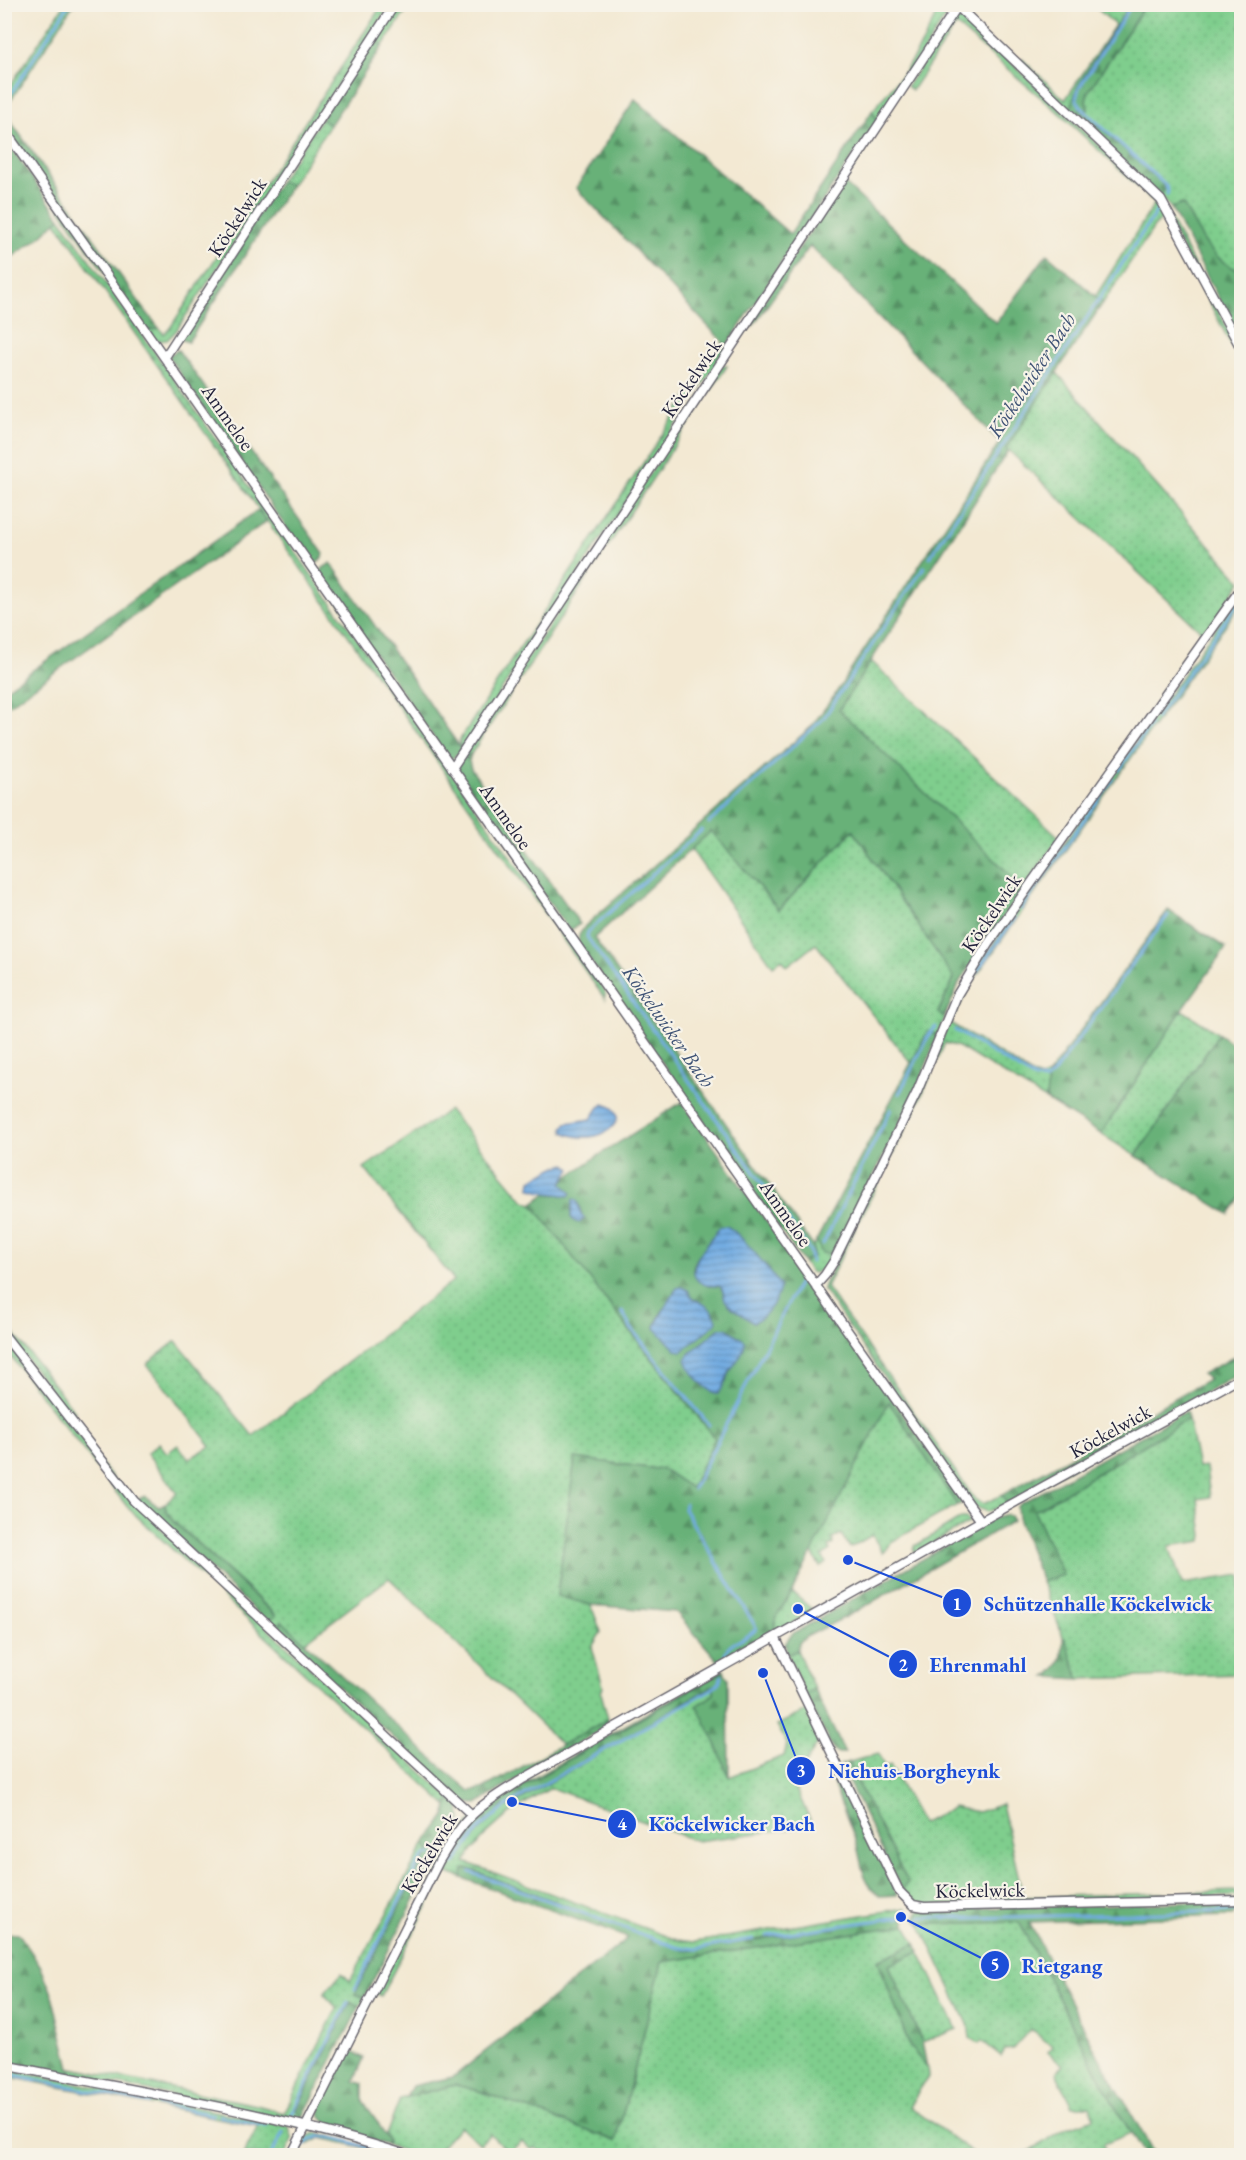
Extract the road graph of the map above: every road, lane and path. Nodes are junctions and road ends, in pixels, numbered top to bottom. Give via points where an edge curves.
1 (395, 4) edge
2 (957, 5) edge
3 (4, 129) edge
4 (1242, 350) edge
5 (165, 357) junction
6 (1242, 587) edge
7 (452, 768) junction
8 (816, 1285) junction
9 (4, 1335) edge
10 (1242, 1377) edge
11 (981, 1521) junction
12 (775, 1637) junction
13 (472, 1815) junction
14 (1242, 1900) edge
15 (4, 2065) edge
16 (306, 2127) junction
17 (291, 2156) edge
18 (410, 2156) edge

1 - 5 street, Köckelwick
2 - 4 street, Köckelwick via 1161,200
2 - 7 street, Köckelwick
3 - 5 street, Ammeloe
5 - 7 street, Ammeloe
6 - 8 street, Köckelwick via 988,944 957,995 917,1092 834,1261
7 - 8 street, Ammeloe
8 - 11 street, Ammeloe
9 - 13 street via 134,1501
10 - 11 street, Köckelwick
11 - 12 street, Köckelwick
12 - 13 street, Köckelwick via 523,1779
12 - 14 street, Köckelwick via 899,1892 913,1905
13 - 16 street, Köckelwick via 439,1861
15 - 16 street
16 - 17 street, Köckelwick
16 - 18 street

